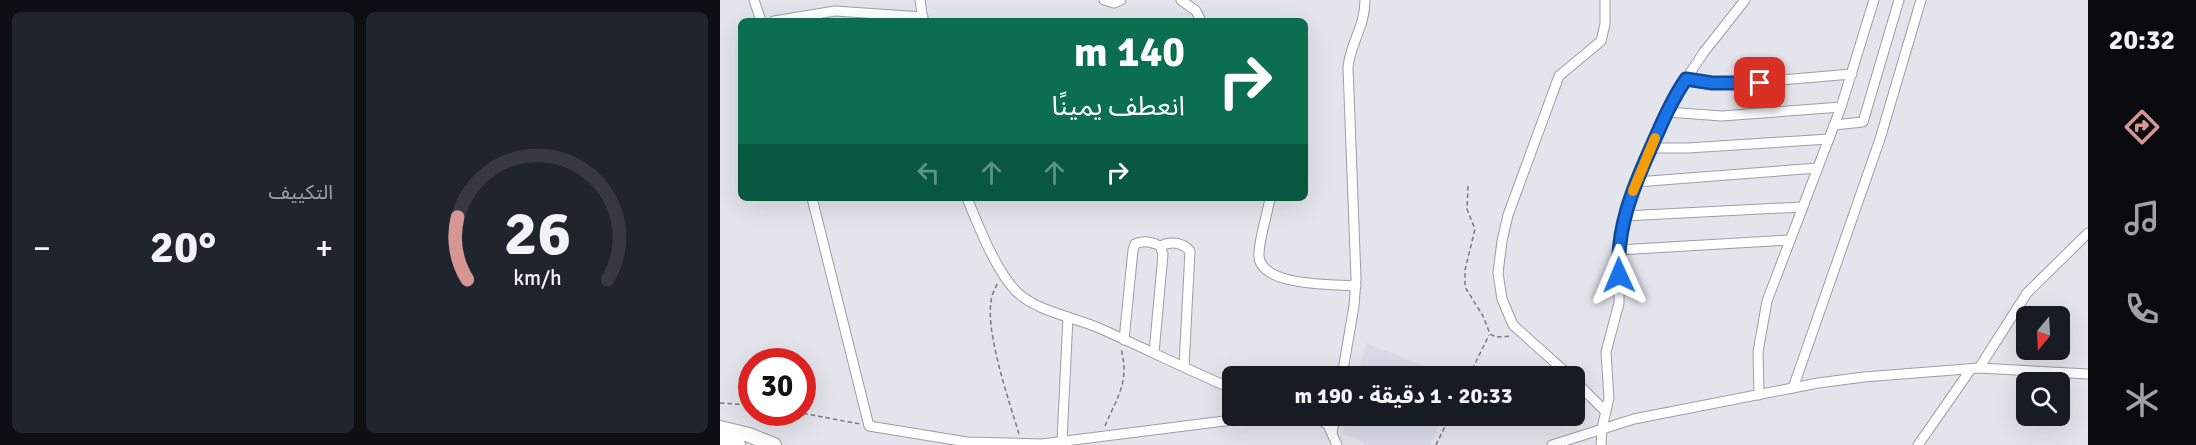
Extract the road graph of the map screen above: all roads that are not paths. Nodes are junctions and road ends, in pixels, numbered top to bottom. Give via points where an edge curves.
1 (754, 0) edge
2 (920, 0) edge
3 (1104, 0) edge
4 (1121, 0) edge
5 (1180, 0) edge
6 (1365, 0) edge
7 (1605, 0) edge
8 (1745, 0) edge
9 (1874, 0) edge
10 (1899, 0) edge
11 (1921, 0) edge
12 (759, 18) edge
13 (792, 18) edge
14 (912, 18) edge
15 (923, 18) edge
16 (1200, 18) edge
17 (1852, 74) junction
18 (1686, 79) junction
19 (1841, 107) junction
20 (1667, 112) junction
21 (1834, 125) junction
22 (1829, 139) junction
23 (1651, 148) junction
24 (1818, 168) junction
25 (1636, 182) junction
26 (813, 201) edge
27 (968, 201) edge
28 (1269, 201) edge
29 (1802, 207) junction
30 (1624, 216) junction
31 (2088, 233) edge
32 (1790, 240) junction
33 (1160, 246) junction
34 (1618, 250) junction
35 (1356, 286) junction
36 (1068, 317) junction
37 (1121, 338) junction
38 (1154, 353) junction
39 (1184, 366) junction
40 (1344, 366) edge
41 (1558, 366) edge
42 (1975, 368) junction
43 (2088, 374) edge
44 (1222, 384) edge
45 (1793, 388) junction
46 (1585, 391) edge
47 (1759, 395) junction
48 (1605, 411) junction
49 (1222, 421) edge
50 (1328, 426) edge
51 (1334, 426) edge
52 (720, 428) edge
53 (1602, 428) junction
54 (1332, 436) junction
55 (720, 440) edge
56 (1062, 441) junction
57 (738, 445) edge
58 (774, 445) edge
59 (1337, 445) edge
60 (1552, 445) edge
61 (1601, 445) edge
62 (1918, 445) edge

1 - 12 street
2 - 15 street
3 - 4 street
5 - 16 street
6 - 35 street via 1363,24 1349,57 1348,79
7 - 41 street via 1601,41 1559,76 1505,227 1498,273 1508,316
8 - 18 street
9 - 17 street
10 - 21 street via 1863,122
11 - 45 street via 1880,139
13 - 14 street via 835,11
17 - 18 street via 1750,83
17 - 19 street
18 - 20 street
19 - 20 street via 1722,116
19 - 21 street
20 - 23 street
21 - 22 street
22 - 23 street
22 - 24 street
23 - 25 street
24 - 25 street
24 - 29 street
25 - 30 street
26 - 56 street via 869,426 967,442
27 - 36 street via 1015,291 1030,302
28 - 35 street via 1258,253 1269,273 1286,279
29 - 30 street
29 - 32 street
30 - 34 street
31 - 42 street via 2027,293
32 - 34 street
32 - 47 street via 1767,301 1758,352
33 - 37 street via 1135,244
33 - 38 street via 1163,254
33 - 39 street via 1178,243 1190,251
34 - 48 street via 1619,303 1606,352 1609,389
35 - 40 street
36 - 37 street
36 - 56 street
37 - 38 street
38 - 39 street
39 - 44 street
42 - 43 street
42 - 45 street
42 - 62 street
45 - 47 street
46 - 48 street
47 - 53 street
48 - 53 street
49 - 56 street
50 - 54 street
51 - 54 street
52 - 58 highway
53 - 60 street
53 - 61 street
54 - 59 street
55 - 57 highway

